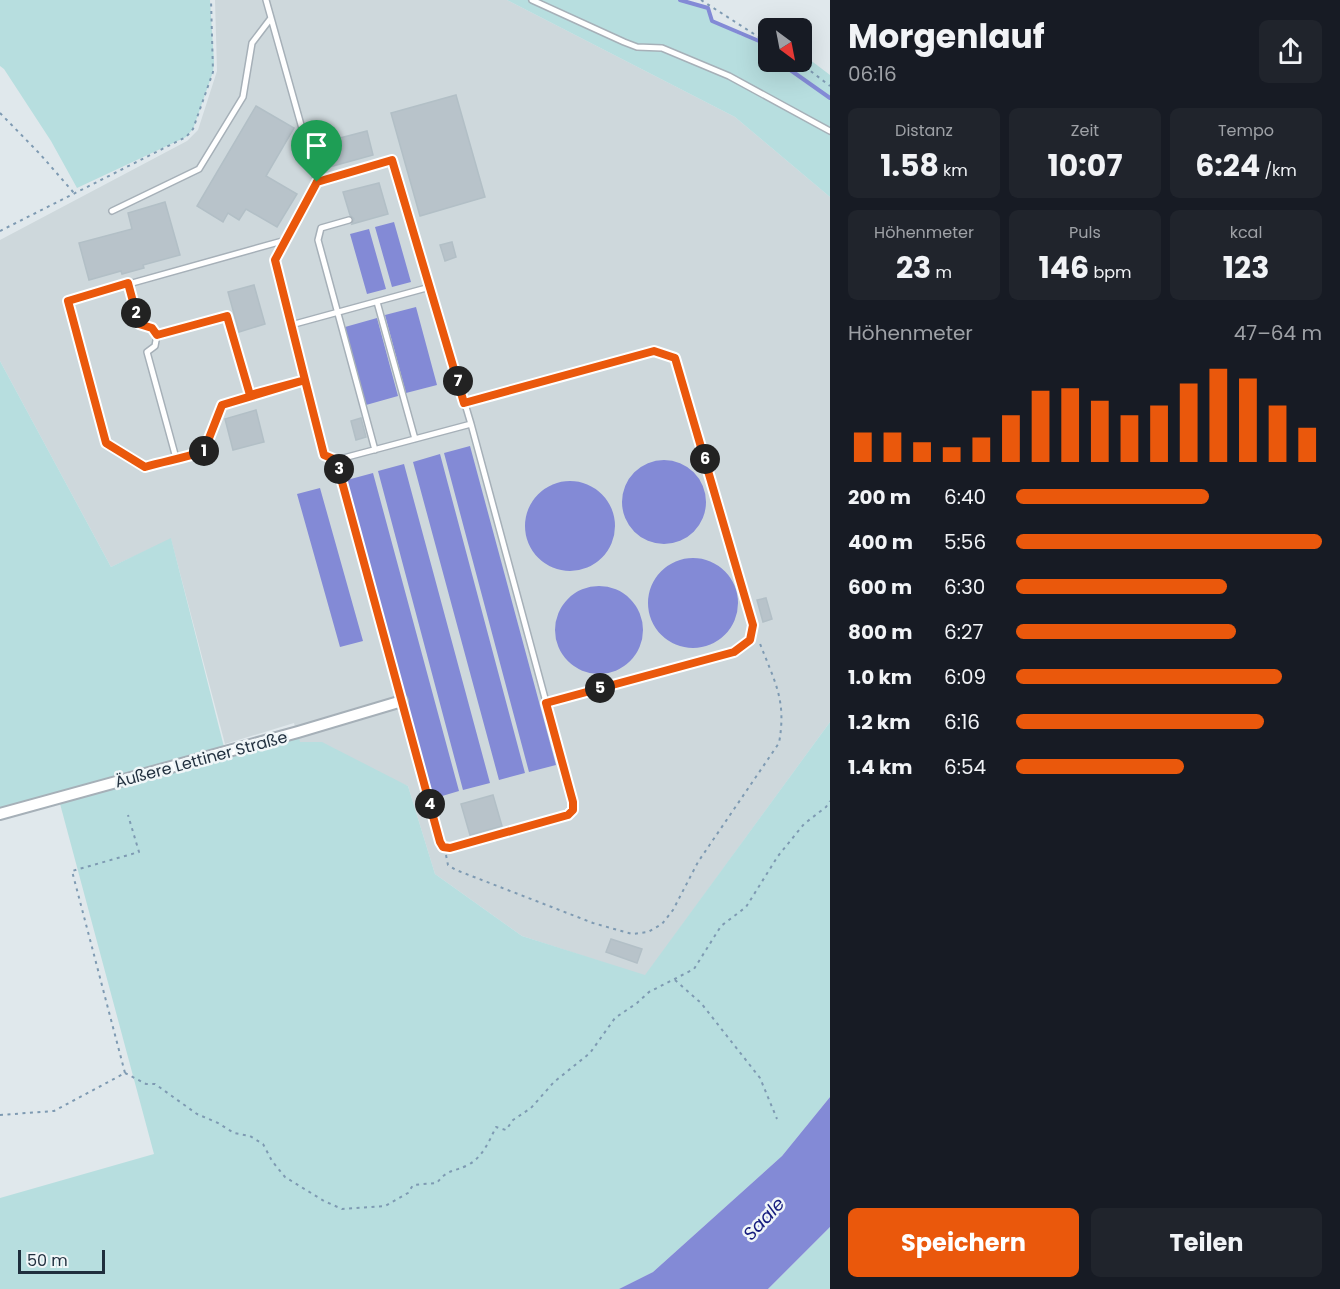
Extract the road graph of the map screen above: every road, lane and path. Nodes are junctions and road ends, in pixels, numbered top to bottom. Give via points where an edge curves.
1 (211, 0) edge
2 (266, 0) edge
3 (532, 0) edge
4 (701, 0) edge
5 (271, 18) junction
6 (758, 37) edge
7 (812, 72) edge
8 (830, 86) edge
9 (0, 114) edge
10 (830, 131) edge
11 (317, 182) junction
12 (74, 193) junction
13 (112, 211) dead end
14 (349, 220) dead end
15 (0, 231) edge
16 (285, 240) junction
17 (128, 283) junction
18 (430, 287) junction
19 (377, 302) junction
20 (337, 313) junction
21 (291, 325) junction
22 (157, 335) junction
23 (305, 380) junction
24 (250, 395) junction
25 (464, 403) junction
26 (471, 424) junction
27 (415, 439) junction
28 (375, 450) junction
29 (176, 458) junction
30 (336, 460) junction
31 (753, 625) junction
32 (402, 701) junction
33 (546, 703) junction
34 (830, 801) edge
35 (0, 814) edge
36 (128, 815) dead end
37 (443, 847) junction
38 (675, 980) junction
39 (125, 1073) junction
40 (0, 1115) edge
41 (777, 1119) dead end

1 - 12 path via 213,72 193,129 186,137
2 - 5 lane
3 - 10 lane via 624,42 662,48 729,76
4 - 6 path
5 - 11 lane
5 - 13 lane via 252,43 243,97 199,169
7 - 8 path
9 - 12 path
11 - 16 lane
11 - 18 lane via 392,160
12 - 15 path
14 - 20 lane via 321,228 318,240
16 - 17 lane
16 - 21 lane via 275,260
17 - 22 lane via 139,324 152,328
17 - 29 lane via 68,301 106,443 145,467
18 - 19 lane
18 - 25 lane
19 - 20 lane
19 - 27 lane
20 - 21 lane
20 - 28 lane
21 - 23 lane
22 - 24 lane via 227,316
22 - 29 lane via 155,346 147,352
23 - 24 lane
23 - 30 lane via 324,455
24 - 29 lane via 222,405 204,451
25 - 26 lane
25 - 31 lane via 654,351 675,358
26 - 27 lane
26 - 33 lane
27 - 28 lane
28 - 30 lane
30 - 32 lane
31 - 33 lane via 750,640 734,652
31 - 37 path via 782,699 779,743 698,862 662,924 648,932 632,934 593,923 456,870 448,865
32 - 35 street, Äußere Lettiner Straße
32 - 37 lane
33 - 37 lane via 573,810 568,815
34 - 38 path via 804,824 778,856 746,907 721,926 694,969
36 - 39 path via 139,852 72,871
38 - 39 path via 649,992 615,1018 590,1053 554,1082 531,1108 506,1130 496,1127 486,1148 470,1164 444,1173 437,1183 412,1185 408,1192 385,1206 342,1209 324,1201 285,1177 263,1144 197,1114 155,1084 146,1084
38 - 41 path via 701,1003 760,1078
39 - 40 path via 54,1111

